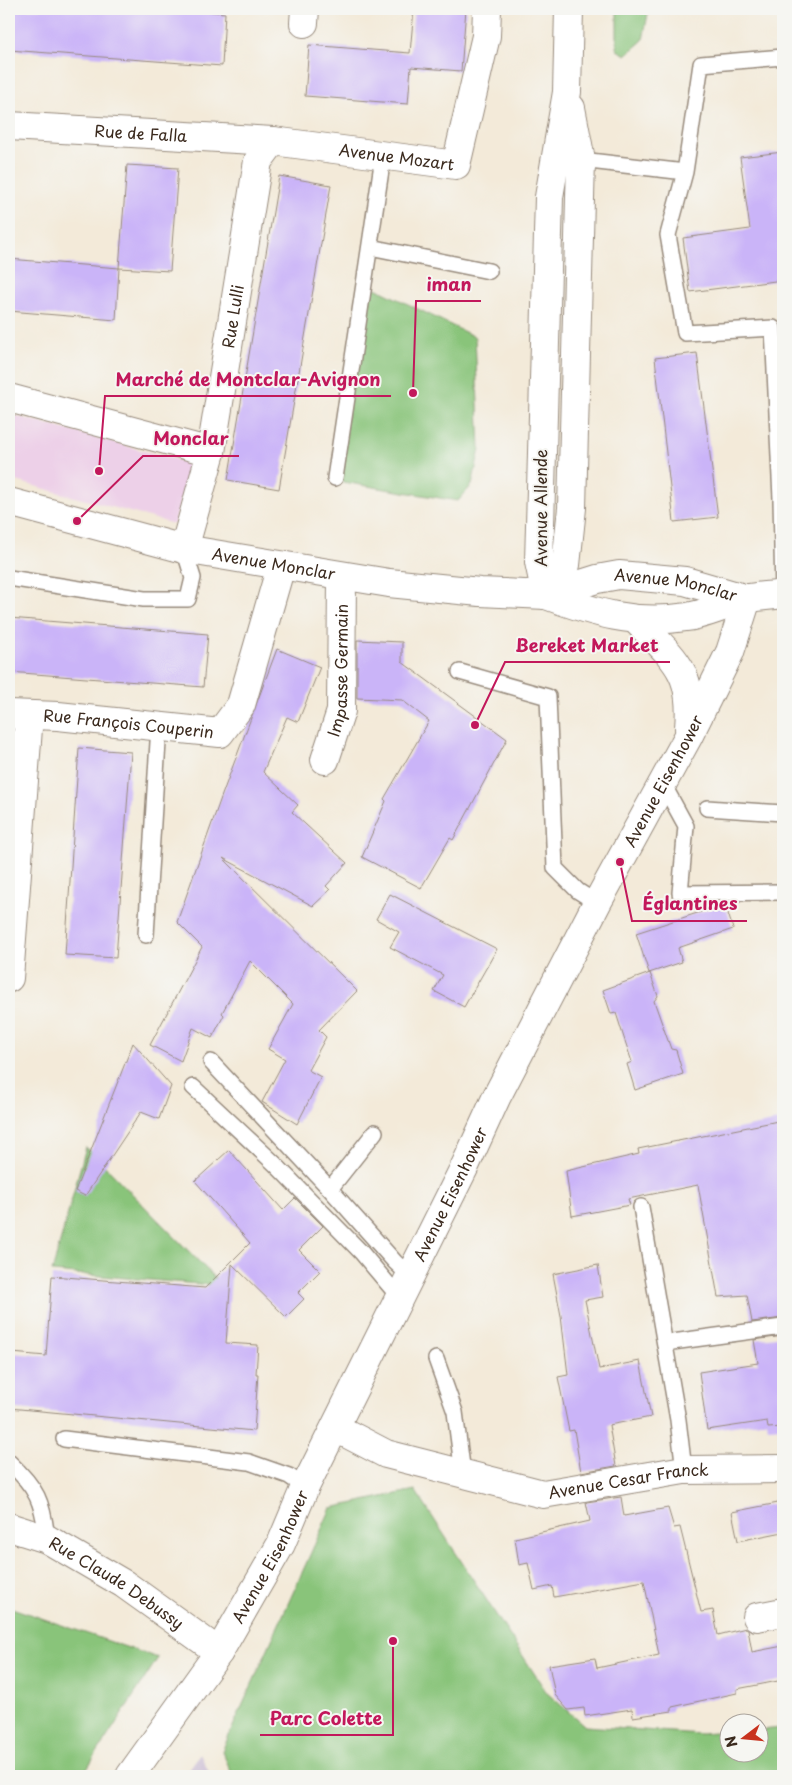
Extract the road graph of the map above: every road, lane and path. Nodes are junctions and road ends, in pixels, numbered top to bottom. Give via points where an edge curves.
1 (486, 9) edge
2 (569, 9) edge
3 (783, 57) edge
4 (567, 92) junction
5 (9, 126) edge
6 (285, 143) junction
7 (383, 157) junction
8 (581, 160) junction
9 (685, 172) junction
10 (370, 247) junction
11 (489, 272) dead end
12 (778, 327) edge
13 (9, 398) edge
14 (211, 452) junction
15 (335, 478) dead end
16 (9, 502) edge
17 (184, 549) junction
18 (281, 566) junction
19 (342, 576) junction
20 (9, 578) edge
21 (783, 594) edge
22 (546, 595) junction
23 (747, 599) junction
24 (636, 620) junction
25 (460, 672) dead end
26 (19, 714) edge
27 (159, 726) junction
28 (688, 737) junction
29 (324, 760) dead end
30 (662, 782) junction
31 (707, 808) dead end
32 (783, 813) edge
33 (783, 892) edge
34 (597, 903) junction
35 (146, 935) dead end
36 (9, 978) edge
37 (211, 1062) dead end
38 (192, 1087) dead end
39 (375, 1132) dead end
40 (330, 1189) junction
41 (641, 1207) dead end
42 (404, 1287) junction
43 (783, 1327) edge
44 (665, 1343) junction
45 (436, 1359) dead end
46 (336, 1428) junction
47 (64, 1439) dead end
48 (9, 1462) edge
49 (783, 1469) edge
50 (684, 1470) junction
51 (464, 1474) junction
52 (305, 1487) junction
53 (9, 1527) edge
54 (47, 1539) junction
55 (783, 1612) edge
56 (757, 1617) dead end
57 (218, 1652) junction
58 (130, 1776) edge

1 - 7 street, Avenue Mozart via 486,36 456,166
2 - 4 street, Avenue Allende
3 - 9 lane via 702,64
4 - 8 street, Avenue Allende
4 - 22 street, Avenue Allende via 549,197 539,534 539,562
5 - 6 street, Rue de Falla
6 - 7 street, Avenue Mozart
6 - 14 street, Rue Lulli via 258,161
7 - 10 lane
8 - 9 lane
8 - 22 street, Avenue Allende via 572,508 566,565
9 - 12 lane via 668,235 685,333
10 - 11 lane
10 - 15 lane
12 - 21 lane
13 - 14 street
14 - 17 street, Rue Lulli
16 - 17 street, Avenue Monclar
17 - 18 street, Avenue Monclar
17 - 20 lane via 193,578 188,599 144,599
18 - 19 street, Avenue Monclar
18 - 27 street, Rue François Couperin via 241,705 220,733
19 - 22 street, Avenue Monclar via 480,592
19 - 29 street, Impasse Germain via 341,712
21 - 23 street, Avenue Monclar
22 - 23 street, Avenue Monclar via 619,575 685,581
22 - 24 street, Avenue Monclar via 595,613
23 - 24 street, Avenue Monclar via 688,617
23 - 28 street, Avenue Eisenhower via 730,652
24 - 28 street via 678,663 690,691
25 - 34 lane via 548,697 555,868 578,891
26 - 27 street, Rue François Couperin
26 - 36 street
27 - 35 lane
28 - 30 street, Avenue Eisenhower
30 - 33 lane via 686,826 680,893
30 - 34 street, Avenue Eisenhower
31 - 32 lane
34 - 42 street, Avenue Eisenhower via 497,1096
37 - 40 lane
38 - 42 lane via 355,1245
39 - 40 lane
40 - 42 lane via 395,1262
41 - 44 lane
42 - 46 street, Avenue Eisenhower
43 - 44 lane
44 - 50 lane
45 - 51 lane via 455,1412
46 - 51 street, Avenue Cesar Franck via 386,1454
46 - 52 street, Avenue Eisenhower
47 - 52 lane via 250,1462 289,1476
48 - 54 lane via 27,1479 44,1509
49 - 50 street, Avenue Cesar Franck
50 - 51 street, Avenue Cesar Franck via 543,1494
52 - 57 street, Avenue Eisenhower via 281,1544
53 - 54 street, Rue Claude Debussy
54 - 57 street, Rue Claude Debussy via 124,1584
55 - 56 street
57 - 58 street, Avenue Eisenhower

